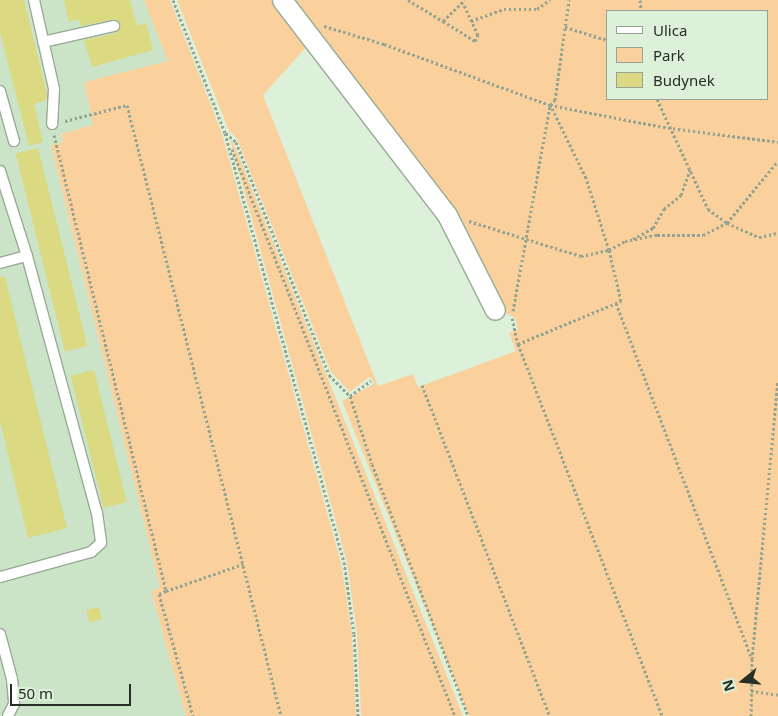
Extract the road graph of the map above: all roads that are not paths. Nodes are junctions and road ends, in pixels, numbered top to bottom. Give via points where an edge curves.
1 (34, 0) edge
2 (282, 0) edge
3 (114, 26) dead end
4 (43, 42) junction
5 (0, 91) edge
6 (52, 124) road end
7 (14, 141) dead end
8 (0, 171) edge
9 (27, 256) junction
10 (0, 263) edge
11 (503, 314) road end
12 (0, 577) edge
13 (0, 634) edge
14 (8, 716) edge

1 - 4 lane
2 - 11 street via 446,215
3 - 4 lane
4 - 6 lane via 55,97 50,113
5 - 7 lane
8 - 9 lane
9 - 10 lane
9 - 12 lane via 97,513 101,543 91,552
13 - 14 lane via 12,679 14,704

